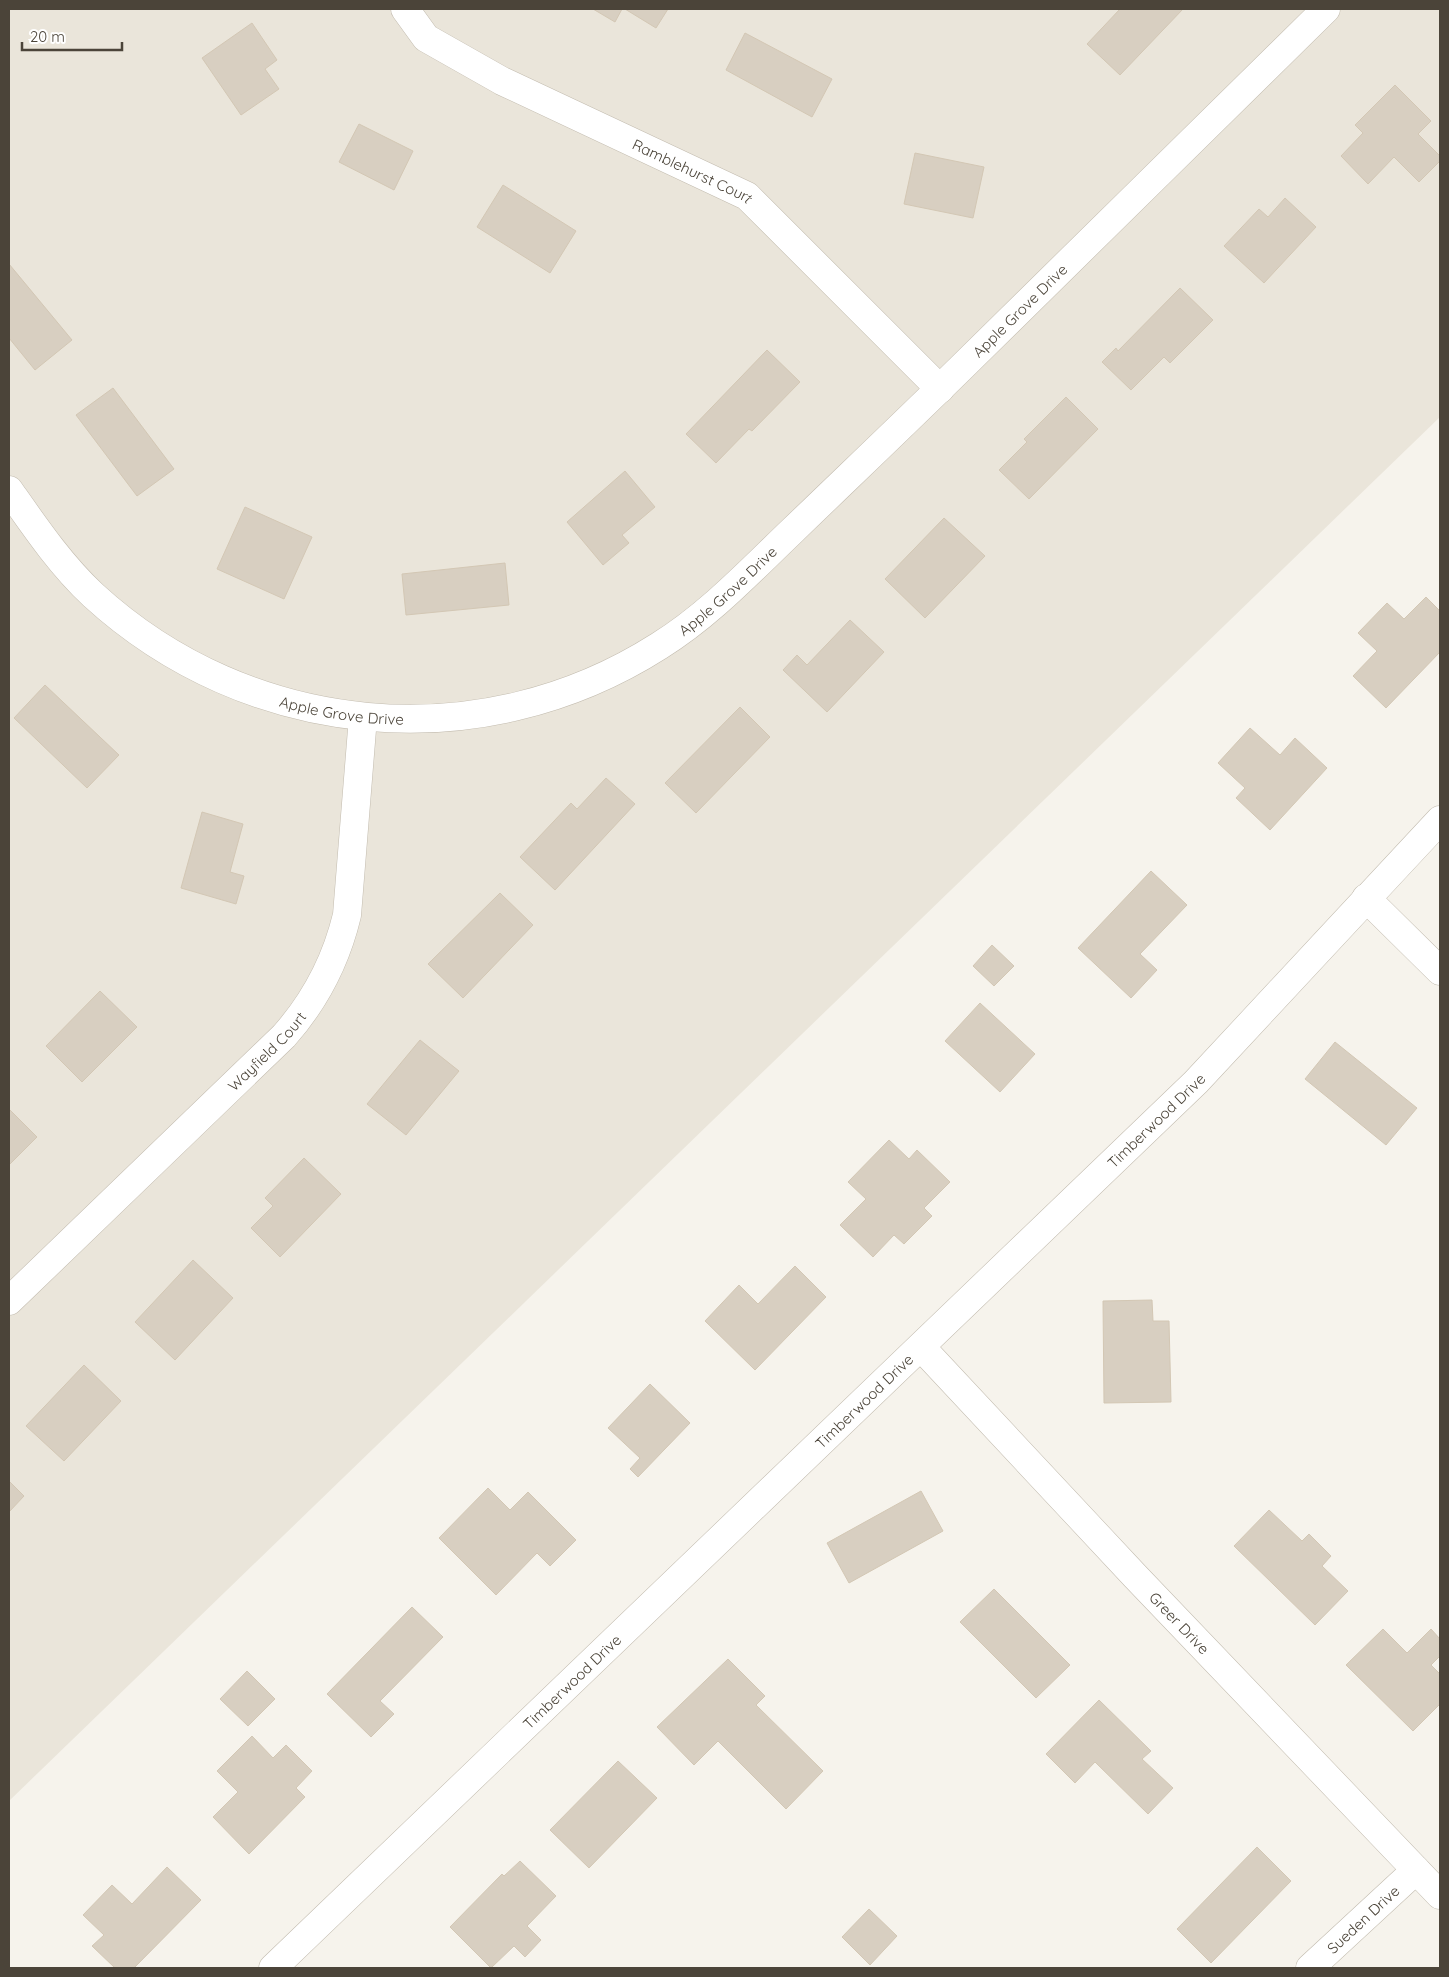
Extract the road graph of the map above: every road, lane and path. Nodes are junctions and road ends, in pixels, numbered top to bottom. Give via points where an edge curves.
1 (405, 9) edge
2 (1326, 9) edge
3 (940, 388) junction
4 (9, 490) edge
5 (363, 717) junction
6 (1440, 820) edge
7 (1366, 898) junction
8 (1440, 971) edge
9 (9, 1301) edge
10 (921, 1347) junction
11 (1416, 1870) junction
12 (1440, 1895) edge
13 (273, 1968) edge
14 (1310, 1968) edge

1 - 3 street, Ramblehurst Court via 426,38 502,81 747,196
2 - 3 street, Apple Grove Drive
3 - 5 street, Apple Grove Drive via 711,609 628,665 550,697 511,708 421,719
4 - 5 street, Apple Grove Drive via 53,552 92,594 141,634 188,664 239,688 324,713
5 - 9 street, Wayfield Court via 347,915 323,983 284,1036
6 - 7 street, Timberwood Drive
7 - 8 street
7 - 10 street, Timberwood Drive via 1196,1082
10 - 11 street, Greer Drive
10 - 13 street, Timberwood Drive
11 - 12 street, Greer Drive
11 - 14 street, Sueden Drive

